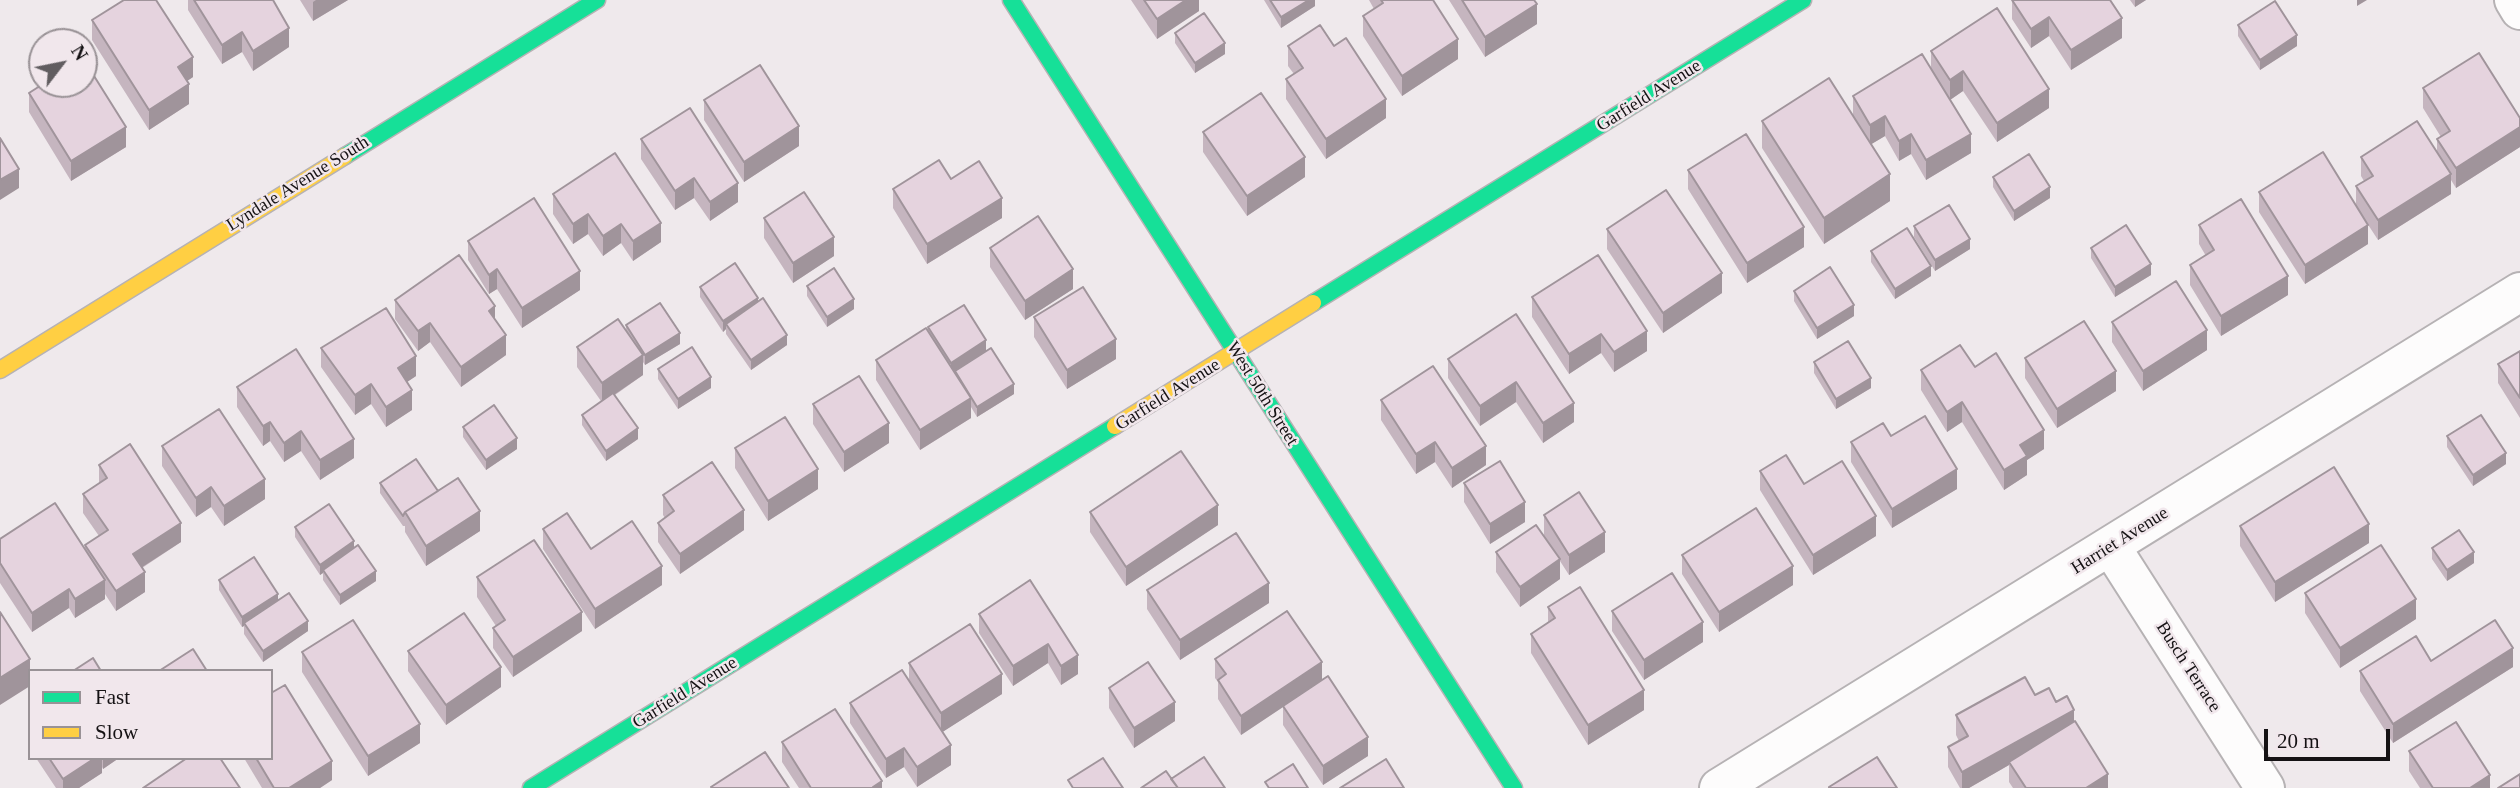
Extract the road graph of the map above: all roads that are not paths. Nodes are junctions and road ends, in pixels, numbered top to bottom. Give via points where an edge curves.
1 (597, 0) edge
2 (1011, 0) edge
3 (1803, 0) edge
4 (2514, 0) edge
5 (2520, 10) edge
6 (2520, 292) edge
7 (1236, 353) junction
8 (0, 370) edge
9 (2111, 547) junction
10 (531, 788) edge
11 (1514, 788) edge
12 (1719, 788) edge
13 (2265, 788) edge

1 - 8 street, Lyndale Avenue South
2 - 7 street, West 50th Street
3 - 7 street, Garfield Avenue
4 - 5 street
6 - 9 street, Harriet Avenue
7 - 10 street, Garfield Avenue
7 - 11 street, West 50th Street
9 - 12 street, Harriet Avenue
9 - 13 street, Busch Terrace

